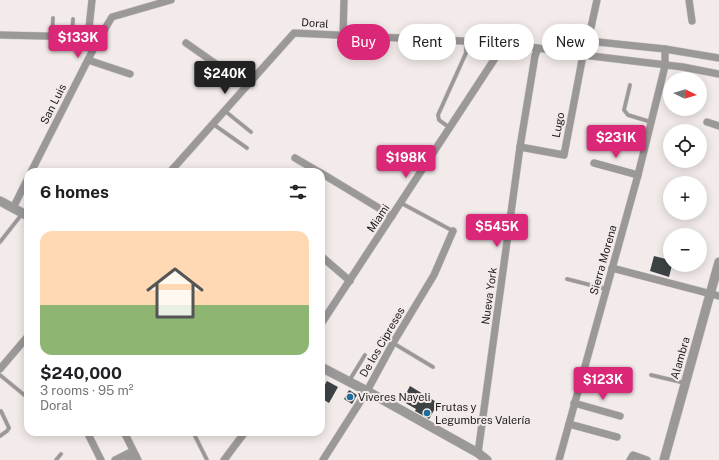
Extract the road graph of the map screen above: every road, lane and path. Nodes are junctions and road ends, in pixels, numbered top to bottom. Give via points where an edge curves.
1 (92, 0) edge
2 (172, 0) edge
3 (344, 0) edge
4 (597, 0) edge
5 (690, 0) edge
6 (162, 2) edge
7 (53, 18) dead end
8 (73, 19) dead end
9 (692, 21) dead end
10 (343, 24) edge
11 (592, 24) edge
12 (0, 35) edge
13 (52, 36) junction
14 (337, 36) edge
15 (72, 37) junction
16 (88, 37) junction
17 (390, 38) edge
18 (98, 40) junction
19 (186, 42) dead end
20 (464, 42) edge
21 (599, 42) edge
22 (534, 47) edge
23 (538, 48) junction
24 (542, 49) edge
25 (666, 49) junction
26 (464, 57) edge
27 (599, 57) edge
28 (719, 58) edge
29 (88, 60) junction
30 (494, 60) edge
31 (582, 60) edge
32 (665, 66) junction
33 (130, 74) dead end
34 (719, 74) edge
35 (630, 85) dead end
36 (246, 86) junction
37 (224, 110) junction
38 (651, 122) junction
39 (707, 122) dead end
40 (213, 123) junction
41 (719, 126) edge
42 (450, 128) junction
43 (251, 132) dead end
44 (520, 147) junction
45 (246, 148) dead end
46 (295, 158) dead end
47 (594, 163) dead end
48 (33, 168) edge
49 (174, 168) edge
50 (312, 168) edge
51 (638, 175) junction
52 (325, 176) edge
53 (24, 186) edge
54 (0, 201) edge
55 (402, 203) junction
56 (13, 208) junction
57 (24, 214) edge
58 (24, 215) edge
59 (392, 216) junction
60 (453, 231) joint
61 (0, 242) edge
62 (325, 259) edge
63 (719, 262) edge
64 (612, 268) junction
65 (567, 279) dead end
66 (350, 281) junction
67 (606, 290) junction
68 (714, 295) edge
69 (325, 318) edge
70 (24, 342) edge
71 (393, 343) junction
72 (365, 355) dead end
73 (433, 367) dead end
74 (0, 369) edge
75 (325, 369) edge
76 (651, 374) dead end
77 (0, 375) edge
78 (349, 382) junction
79 (685, 383) junction
80 (367, 391) junction
81 (24, 395) edge
82 (574, 404) junction
83 (1, 411) edge
84 (620, 416) dead end
85 (569, 424) junction
86 (0, 436) edge
87 (89, 436) edge
88 (126, 436) edge
89 (195, 436) edge
90 (242, 436) edge
91 (617, 437) dead end
92 (478, 453) junction
93 (61, 454) dead end
94 (136, 456) edge
95 (56, 460) edge
96 (101, 460) edge
97 (115, 460) edge
98 (128, 460) edge
99 (207, 460) edge
100 (224, 460) edge
101 (323, 460) edge
102 (487, 460) edge
103 (559, 460) edge
104 (630, 460) edge
105 (647, 460) edge
106 (664, 460) edge

1 - 16 street
2 - 6 street, San Luis
3 - 10 street
4 - 11 street
5 - 9 street
6 - 18 street, San Luis via 112,17
7 - 13 lane
8 - 15 lane
12 - 13 street
13 - 15 street
14 - 36 street, Doral via 294,33
15 - 16 street
16 - 18 street
17 - 20 street, Doral
18 - 29 street, San Luis
19 - 36 street
21 - 25 street
22 - 23 street, Doral
23 - 24 street, Doral
23 - 44 street, Nueva York
25 - 28 street
25 - 32 street, Sierra Morena
26 - 42 lane via 438,115 439,120
27 - 32 street, Doral
29 - 33 street
29 - 48 street, San Luis
30 - 42 street, Miami
31 - 44 street, Lugo via 564,155
32 - 34 street, Doral
32 - 38 street, Sierra Morena
35 - 38 lane via 625,113
36 - 37 street, Doral
37 - 40 street, Doral
37 - 43 lane
38 - 51 street, Sierra Morena
39 - 41 street
40 - 45 lane
40 - 49 street, Doral
42 - 55 street, Miami
44 - 92 street, Nueva York
46 - 50 street
47 - 51 street
51 - 64 street, Sierra Morena
52 - 59 street
53 - 56 street
54 - 56 street
55 - 59 street, Miami
55 - 60 lane
56 - 57 street
58 - 61 lane
59 - 66 street, Miami
60 - 71 street, De los Cipreses via 434,275
62 - 66 street
63 - 68 street, Alambra
64 - 67 street, Sierra Morena
64 - 68 street
65 - 67 lane
66 - 69 street, Miami
67 - 82 street, Sierra Morena
68 - 79 street, Alambra
70 - 74 street
71 - 73 lane
71 - 80 street, De los Cipreses
72 - 78 lane
75 - 78 street
76 - 79 lane
77 - 81 lane
78 - 80 street
79 - 106 street, Alambra
80 - 92 street
80 - 101 street, De los Cipreses
82 - 84 street
82 - 85 street, Sierra Morena
83 - 86 lane via 9,428
85 - 91 street
85 - 103 street, Sierra Morena
87 - 96 street
88 - 94 street
89 - 99 lane
90 - 100 street
92 - 102 street
93 - 95 lane
94 - 97 street
94 - 98 street
104 - 105 street via 633,455

